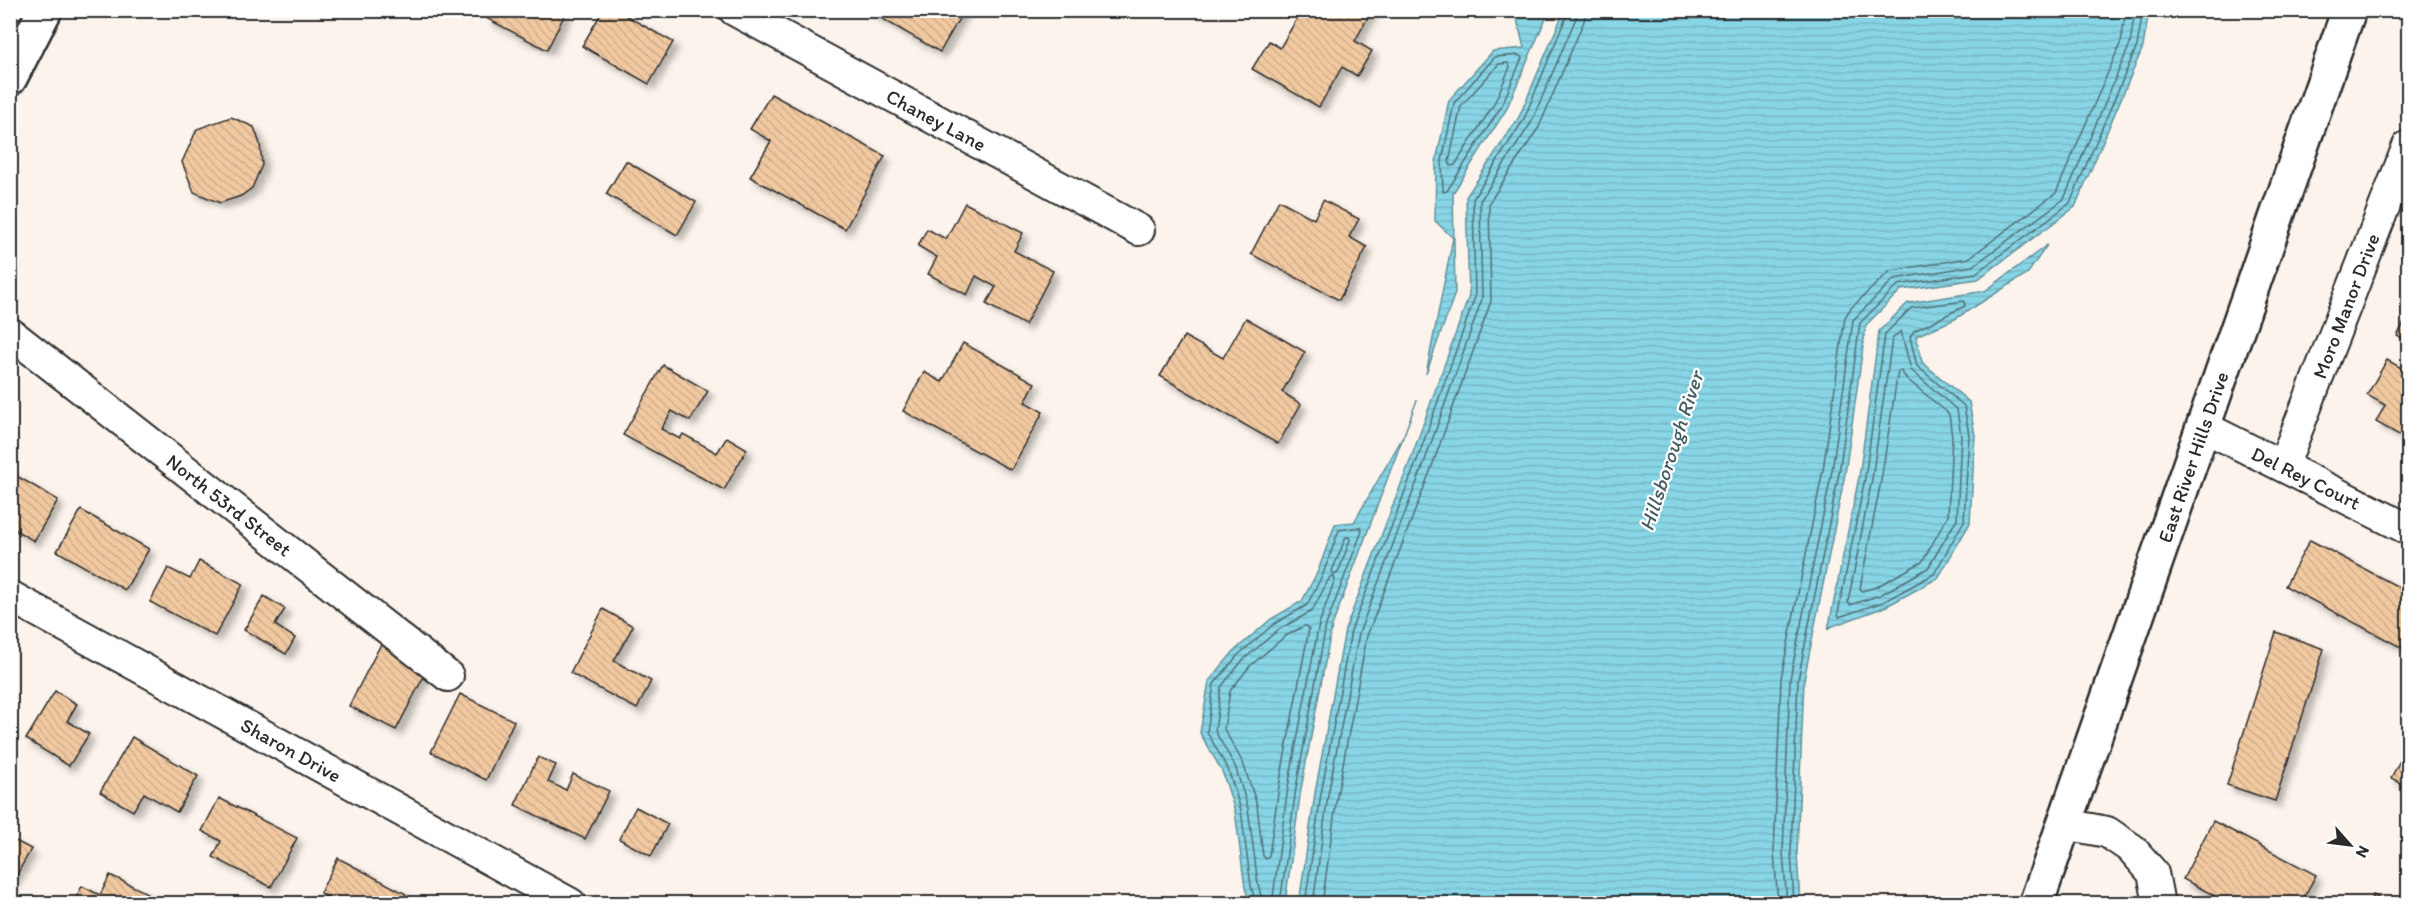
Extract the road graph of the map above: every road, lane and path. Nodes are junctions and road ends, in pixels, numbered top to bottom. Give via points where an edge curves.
1 (45, 10) edge
2 (734, 10) edge
3 (2349, 10) edge
4 (10, 78) edge
5 (2409, 146) edge
6 (1139, 230) dead end
7 (10, 333) edge
8 (2204, 427) junction
9 (2283, 466) junction
10 (2409, 529) edge
11 (10, 596) edge
12 (448, 676) dead end
13 (2064, 824) junction
14 (572, 903) edge
15 (2036, 903) edge
16 (2158, 903) edge

1 - 4 street
2 - 6 street, Chaney Lane
3 - 8 street, East River Hills Drive
5 - 9 street, Moro Manor Drive
7 - 12 street, North 53rd Street
8 - 9 street, Del Rey Court
8 - 13 street, East River Hills Drive
9 - 10 street, Del Rey Court
11 - 14 street, Sharon Drive
13 - 15 street, East River Hills Drive
13 - 16 street via 2107,832 2132,849 2153,873

